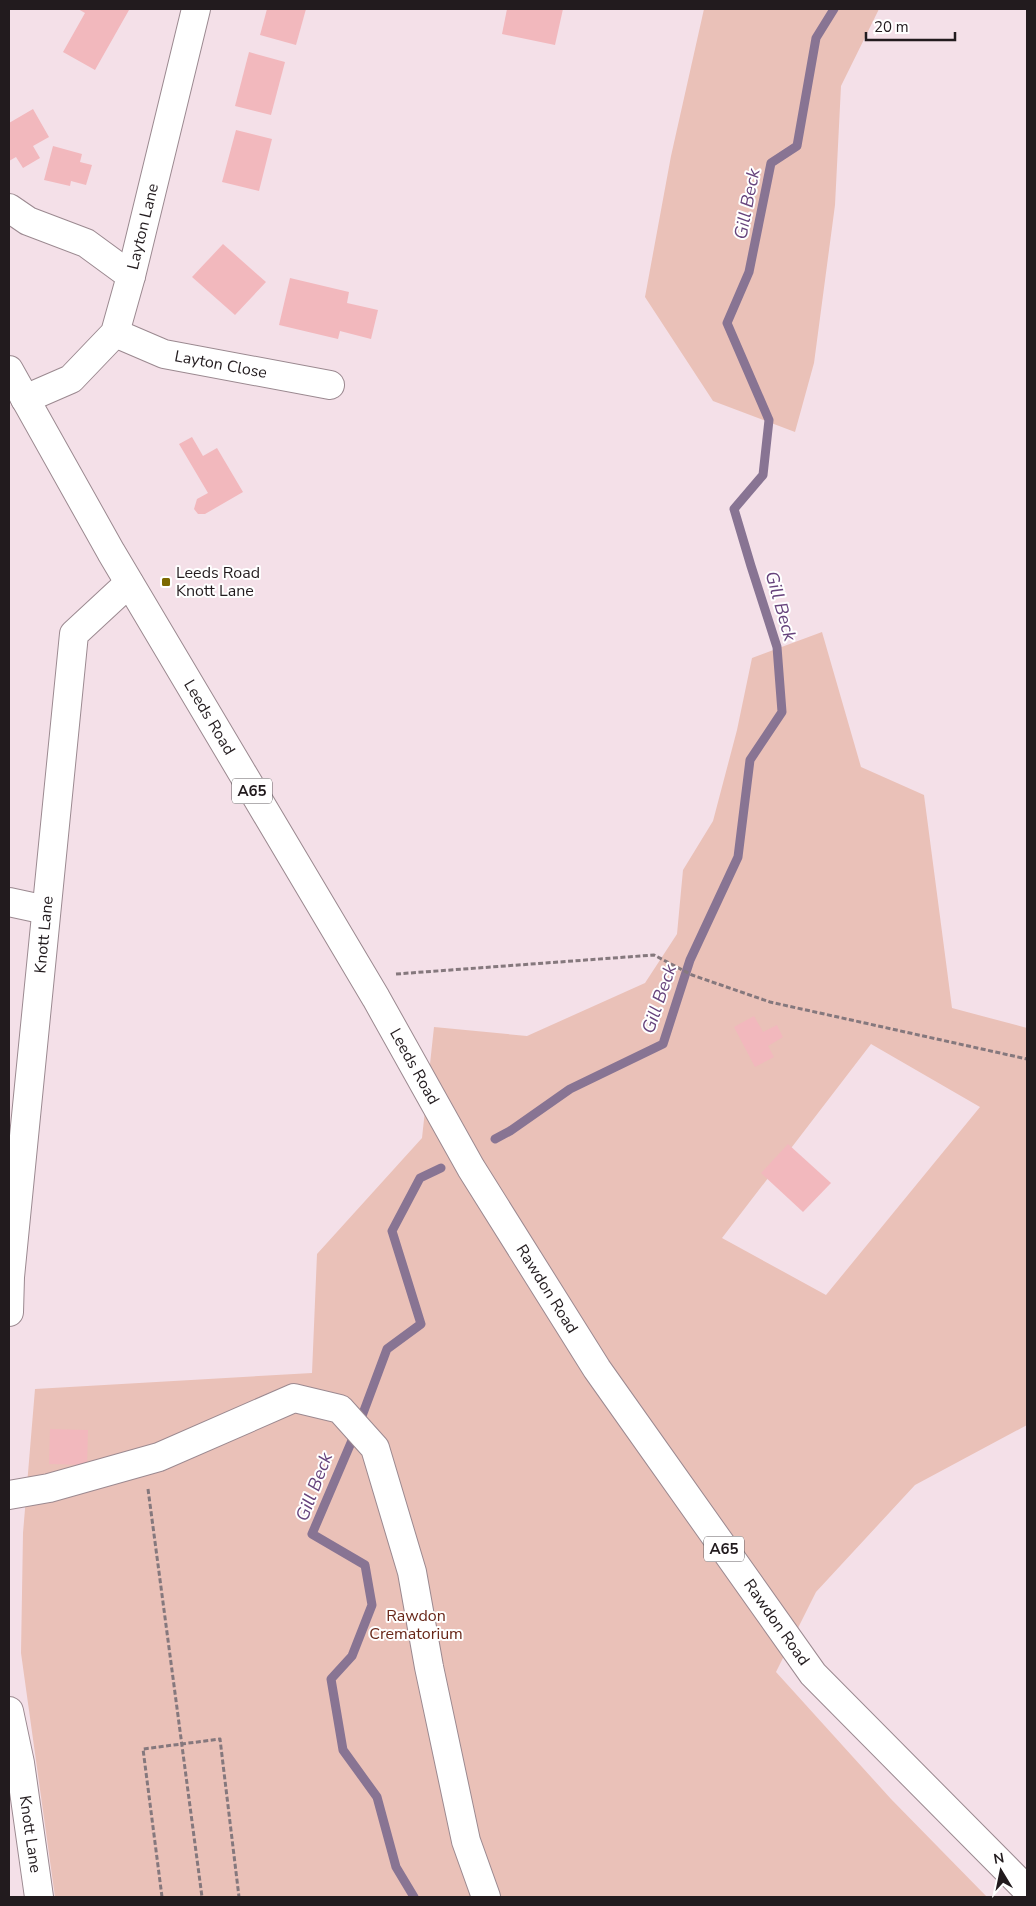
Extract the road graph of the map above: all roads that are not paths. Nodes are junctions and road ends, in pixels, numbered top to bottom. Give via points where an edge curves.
1 (196, 9) edge
2 (9, 208) edge
3 (130, 276) junction
4 (115, 333) junction
5 (9, 370) edge
6 (330, 385) dead end
7 (25, 399) junction
8 (129, 583) junction
9 (9, 902) edge
10 (46, 910) junction
11 (471, 1168) joint
12 (14, 1176) edge
13 (9, 1276) edge
14 (9, 1312) edge
15 (9, 1495) edge
16 (9, 1711) edge
17 (1027, 1890) edge
18 (39, 1897) edge
19 (486, 1897) edge

1 - 3 main road, Layton Lane
2 - 3 main road via 28,221 86,243
3 - 4 main road, Layton Lane
4 - 6 main road, Layton Close via 164,354
4 - 7 main road, Layton Lane via 71,379
5 - 7 main road, Leeds Road / A65
7 - 8 main road, Leeds Road / A65
8 - 10 main road, Knott Lane via 74,634
8 - 11 main road, Leeds Road / A65 via 376,998
9 - 10 main road
10 - 12 main road, Knott Lane
11 - 17 main road, Rawdon Road / A65 via 597,1370 813,1674
12 - 13 main road, Knott Lane
13 - 14 main road, Knott Lane
15 - 19 main road via 49,1488 159,1457 294,1398 340,1409 375,1448 412,1572 466,1841
16 - 18 main road, Knott Lane via 20,1763

